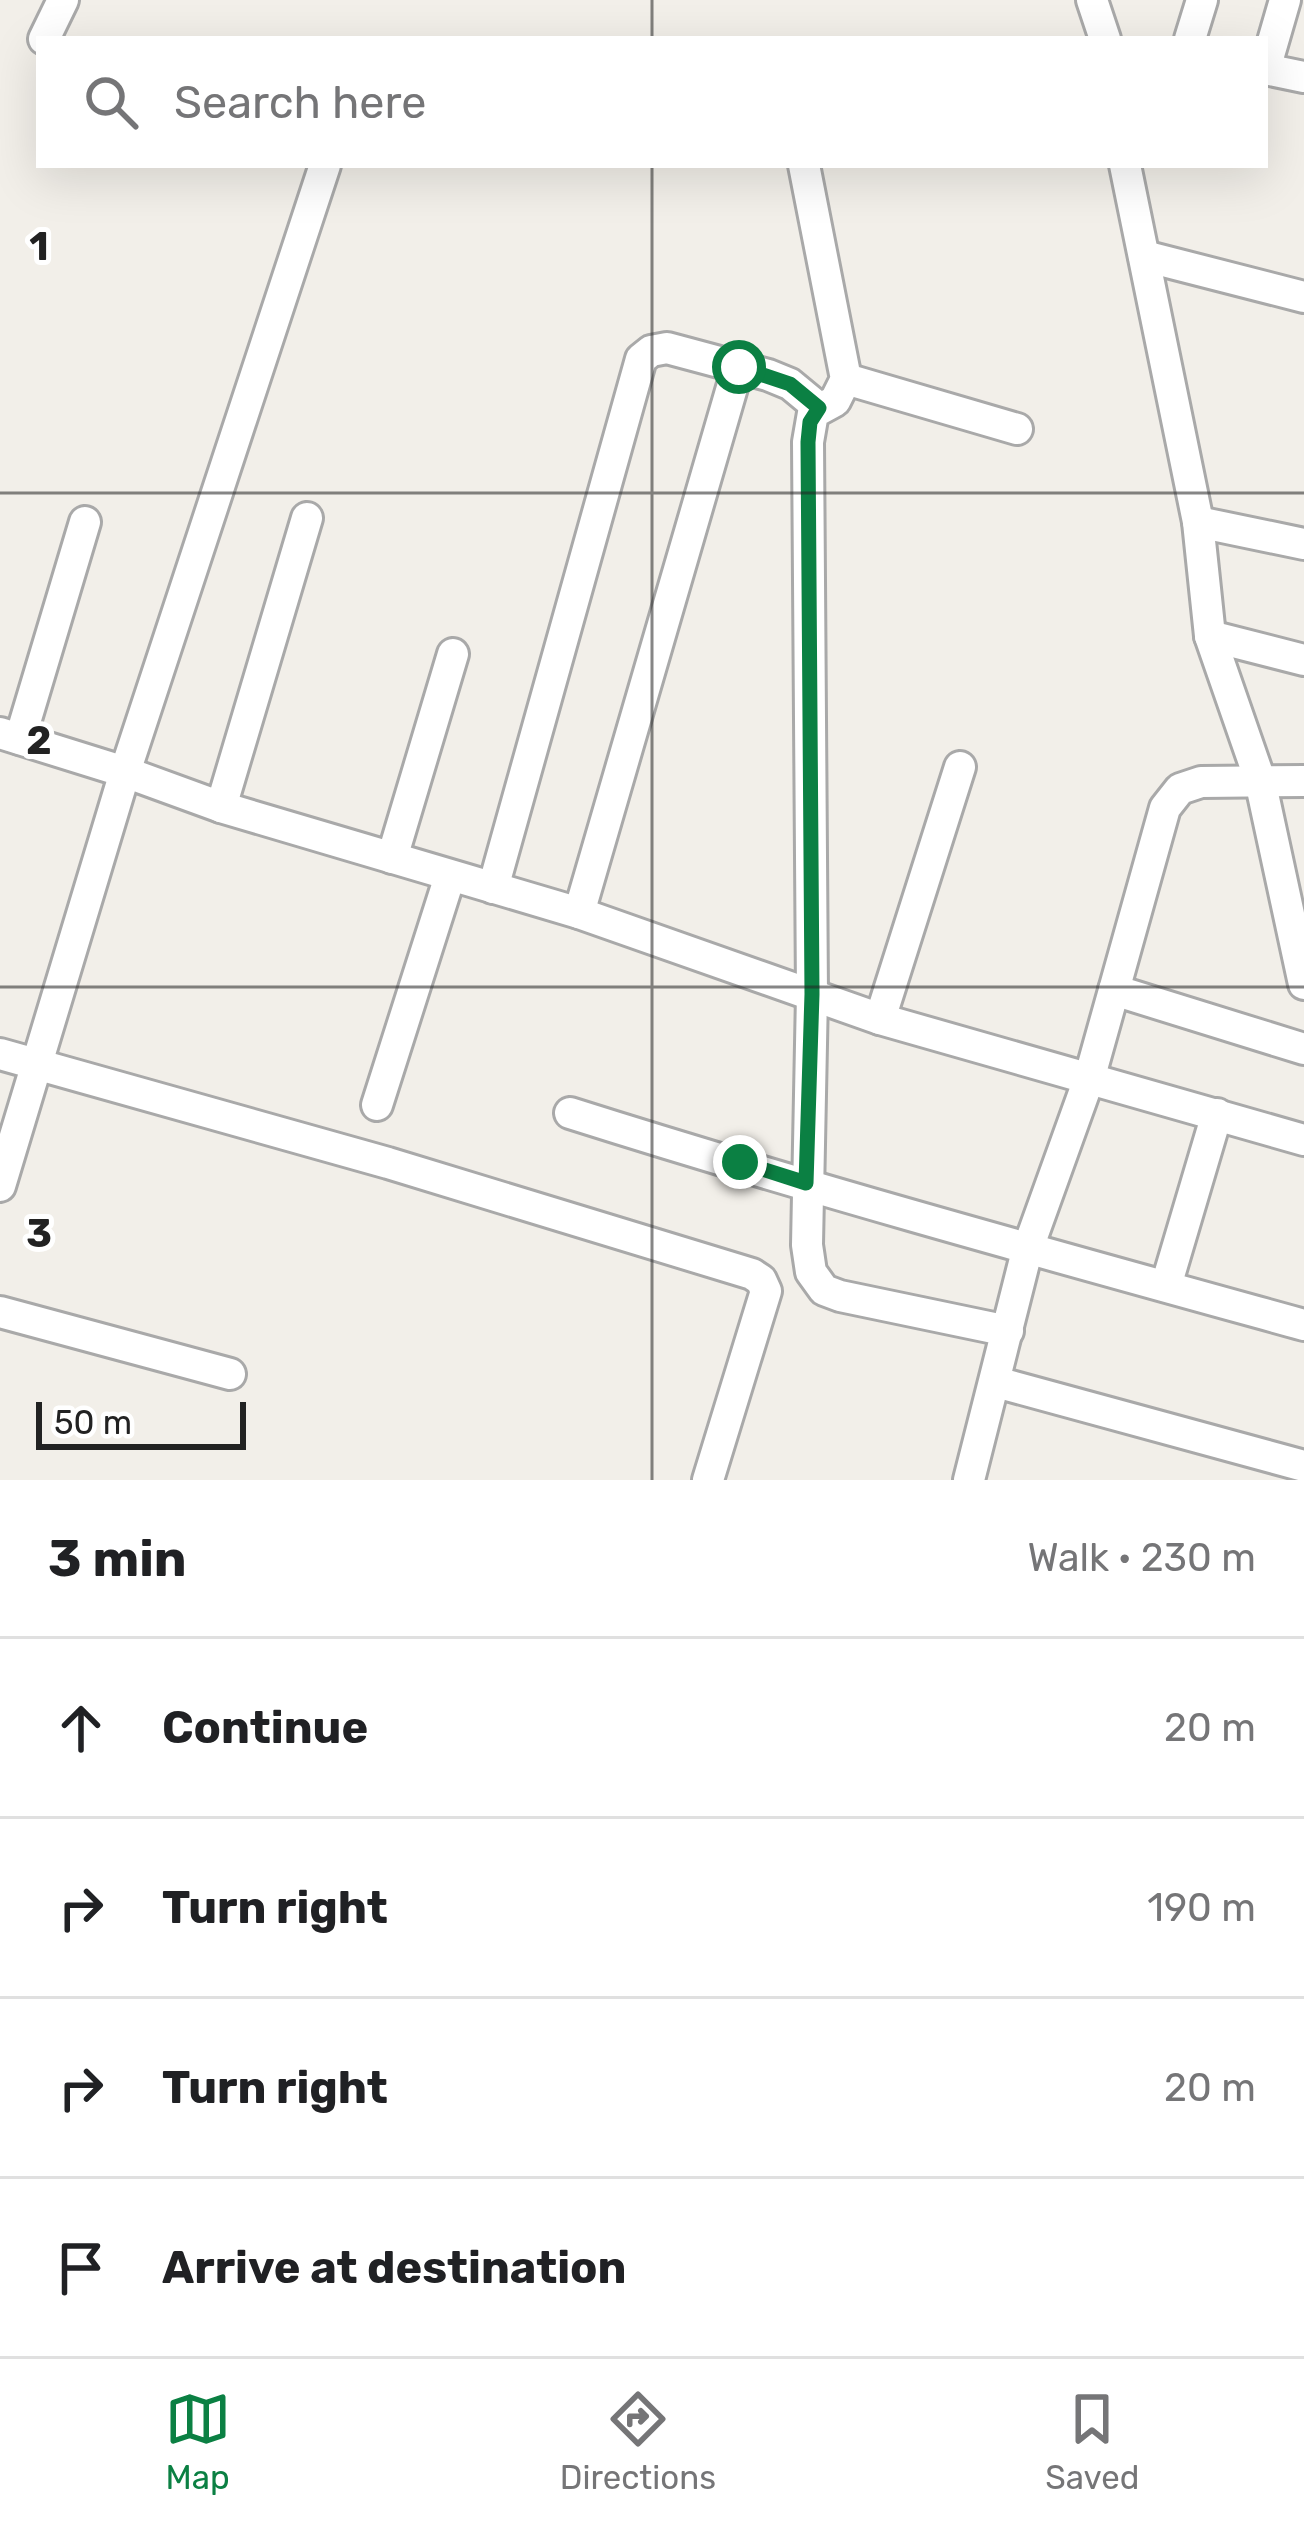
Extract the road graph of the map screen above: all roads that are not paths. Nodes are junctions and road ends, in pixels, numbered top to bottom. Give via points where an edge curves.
1 (63, 0) edge
2 (1092, 0) edge
3 (1202, 0) edge
4 (1285, 0) edge
5 (45, 36) edge
6 (1112, 36) edge
7 (1191, 36) edge
8 (1268, 59) edge
9 (1268, 70) edge
10 (1304, 77) edge
11 (324, 168) edge
12 (805, 168) edge
13 (1126, 168) edge
14 (1144, 256) junction
15 (1304, 297) edge
16 (739, 367) junction
17 (846, 380) junction
18 (819, 408) junction
19 (1017, 429) dead end
20 (307, 518) dead end
21 (85, 522) dead end
22 (1198, 522) junction
23 (1304, 544) edge
24 (1210, 636) junction
25 (453, 654) dead end
26 (1304, 660) edge
27 (10, 736) edge
28 (960, 767) dead end
29 (125, 772) junction
30 (1260, 780) junction
31 (1304, 782) edge
32 (221, 807) junction
33 (392, 858) junction
34 (450, 876) junction
35 (493, 888) junction
36 (580, 913) junction
37 (1304, 984) edge
38 (1114, 990) junction
39 (812, 994) junction
40 (880, 1019) junction
41 (1304, 1049) edge
42 (0, 1054) edge
43 (36, 1065) junction
44 (1090, 1076) junction
45 (377, 1105) dead end
46 (570, 1113) dead end
47 (1217, 1114) junction
48 (1304, 1140) edge
49 (806, 1183) junction
50 (0, 1186) edge
51 (1027, 1251) junction
52 (1166, 1286) junction
53 (0, 1312) edge
54 (1304, 1324) edge
55 (1007, 1330) junction
56 (230, 1374) dead end
57 (996, 1382) junction
58 (1304, 1466) edge
59 (708, 1480) edge
60 (969, 1480) edge

1 - 5 street
2 - 6 street
3 - 7 street
4 - 8 street
9 - 10 street
11 - 29 street
12 - 17 street
13 - 14 street
14 - 15 street
14 - 22 street
16 - 18 street via 790,384
16 - 35 street via 667,348 641,359
16 - 36 street
17 - 18 street via 835,401
17 - 19 street
18 - 39 street via 808,442
20 - 32 street
21 - 27 street
22 - 23 street
22 - 24 street
24 - 26 street
24 - 30 street
25 - 33 street
27 - 29 street
28 - 40 street
29 - 32 street
29 - 43 street
30 - 31 street
30 - 37 street
30 - 38 street via 1201,782 1180,789 1165,808
32 - 33 street
33 - 34 street
34 - 35 street
34 - 45 street
35 - 36 street
36 - 39 street
38 - 41 street
38 - 44 street
39 - 40 street
39 - 49 street
40 - 44 street
42 - 43 street
43 - 50 street
43 - 59 street via 752,1274 766,1291
44 - 47 street
44 - 51 street
46 - 49 street
47 - 48 street
47 - 52 street
49 - 51 street
49 - 55 street via 811,1273 824,1290
51 - 52 street
51 - 55 street
52 - 54 street
53 - 56 street
55 - 57 street
57 - 58 street
57 - 60 street

